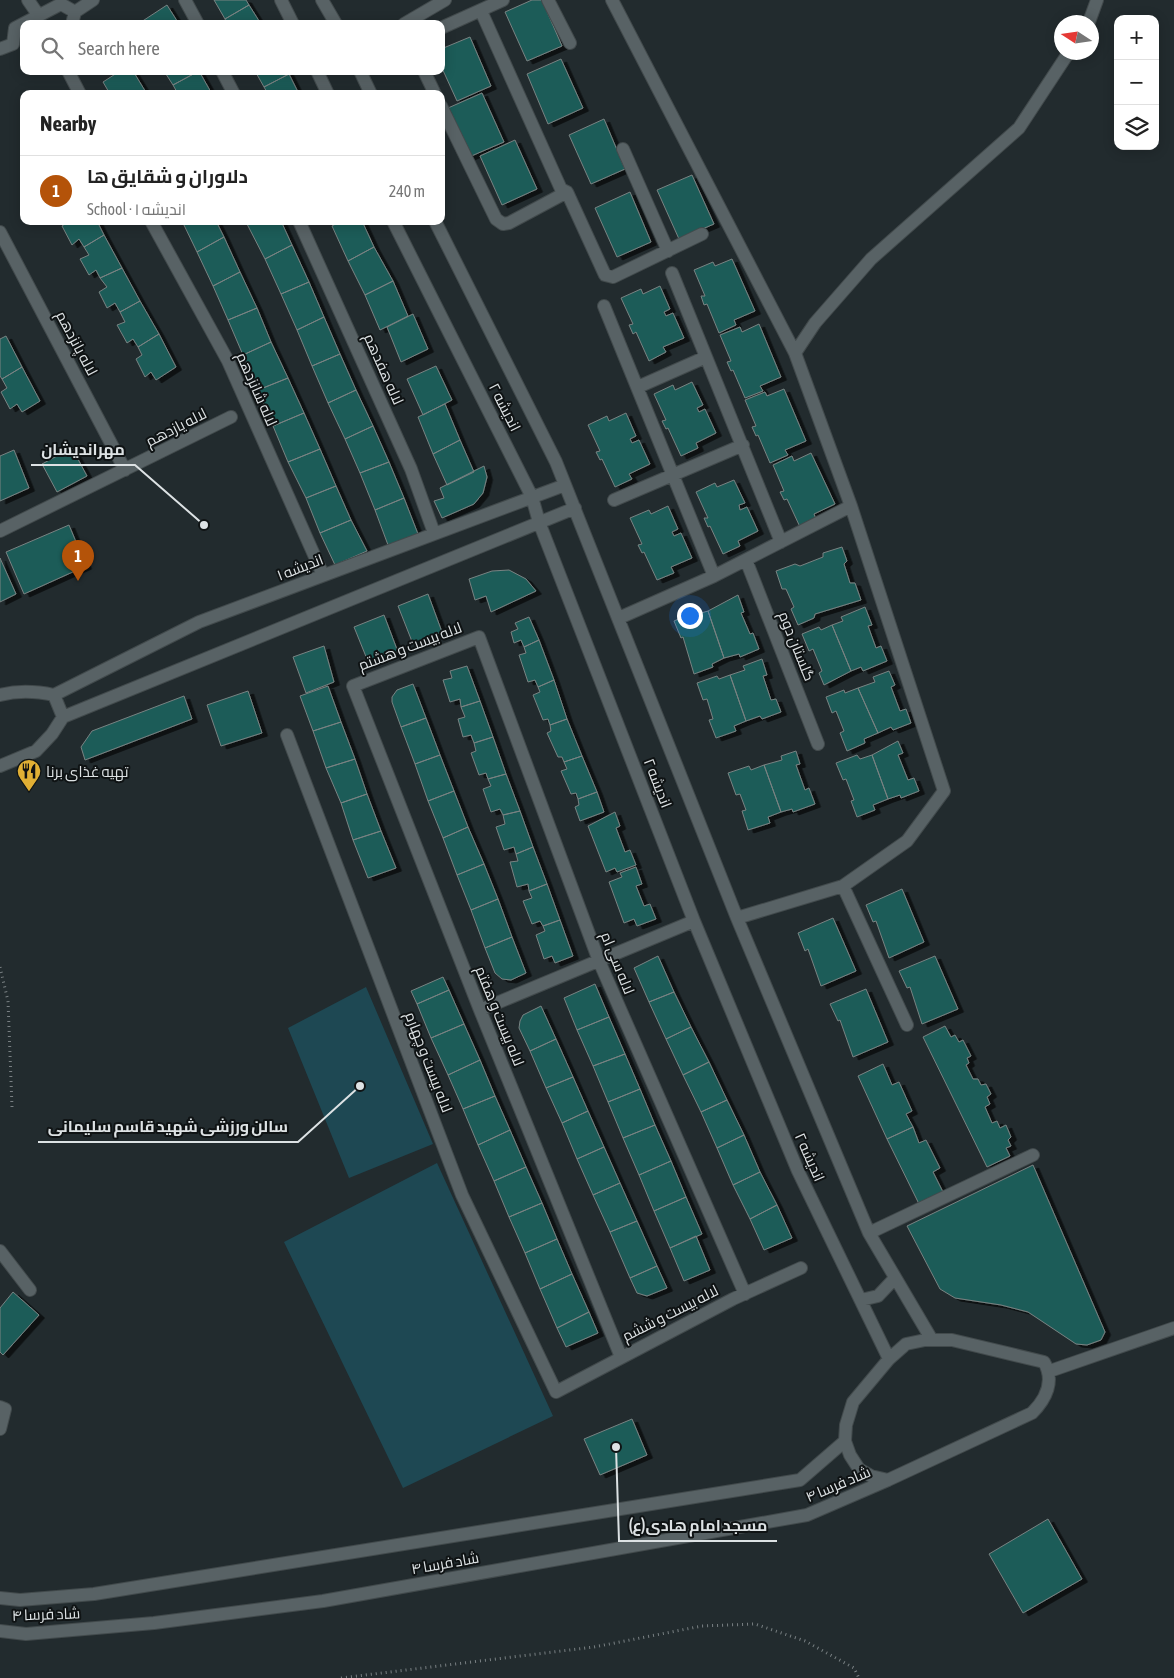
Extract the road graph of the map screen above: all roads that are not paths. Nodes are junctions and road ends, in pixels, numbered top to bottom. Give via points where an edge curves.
1 (28, 0) edge
2 (93, 0) edge
3 (185, 0) edge
4 (281, 0) edge
5 (322, 0) edge
6 (445, 0) edge
7 (503, 0) edge
8 (548, 0) edge
9 (612, 0) edge
10 (1097, 0) edge
11 (481, 11) junction
12 (1092, 15) edge
13 (39, 16) junction
14 (73, 18) edge
15 (31, 20) edge
16 (196, 20) edge
17 (291, 20) edge
18 (334, 20) edge
19 (411, 20) edge
20 (20, 26) edge
21 (445, 26) edge
22 (570, 43) dead end
23 (18, 45) edge
24 (0, 49) edge
25 (1064, 60) edge
26 (70, 75) edge
27 (224, 75) edge
28 (319, 75) edge
29 (362, 75) edge
30 (426, 75) edge
31 (78, 90) edge
32 (232, 90) edge
33 (326, 90) edge
34 (369, 90) edge
35 (433, 90) edge
36 (445, 114) edge
37 (623, 149) dead end
38 (567, 192) junction
39 (152, 225) edge
40 (302, 225) edge
41 (395, 225) edge
42 (437, 225) edge
43 (0, 232) edge
44 (702, 234) dead end
45 (668, 251) junction
46 (672, 273) dead end
47 (604, 306) dead end
48 (795, 353) junction
49 (706, 357) junction
50 (638, 387) junction
51 (232, 417) dead end
52 (743, 445) junction
53 (126, 470) junction
54 (673, 476) junction
55 (565, 485) junction
56 (532, 497) junction
57 (614, 500) dead end
58 (851, 506) junction
59 (575, 508) junction
60 (539, 522) junction
61 (0, 531) edge
62 (434, 533) junction
63 (781, 542) junction
64 (746, 560) junction
65 (323, 576) junction
66 (714, 576) junction
67 (619, 618) junction
68 (479, 637) joint
69 (353, 686) joint
70 (0, 695) edge
71 (54, 695) junction
72 (63, 717) junction
73 (288, 736) dead end
74 (818, 744) dead end
75 (0, 766) edge
76 (843, 886) junction
77 (737, 918) junction
78 (694, 921) junction
79 (599, 961) junction
80 (480, 1010) junction
81 (907, 1025) dead end
82 (1033, 1155) dead end
83 (869, 1233) junction
84 (0, 1251) edge
85 (801, 1268) dead end
86 (895, 1278) junction
87 (30, 1290) dead end
88 (745, 1294) junction
89 (861, 1300) junction
90 (1174, 1328) edge
91 (932, 1340) junction
92 (621, 1357) junction
93 (889, 1358) junction
94 (1050, 1371) junction
95 (556, 1392) joint
96 (2, 1408) edge
97 (0, 1429) edge
98 (845, 1442) junction
99 (888, 1480) junction
100 (0, 1598) edge
101 (0, 1631) edge

1 - 13 street
2 - 14 street
3 - 16 street
4 - 17 street
5 - 18 street
6 - 19 street
7 - 11 street
8 - 22 street
9 - 48 street
10 - 12 street
11 - 21 street
11 - 38 street via 561,189
13 - 14 street via 61,4
13 - 15 street
20 - 23 street via 15,28
23 - 24 street
25 - 48 street via 1019,128 871,259 815,323
26 - 31 street
27 - 32 street
28 - 33 street
29 - 34 street
30 - 35 street
36 - 38 street via 496,219 503,224
37 - 45 street
38 - 45 street via 605,275 613,277
39 - 65 street, لاله شانزدهم via 228,361
40 - 62 street, لاله هفدهم via 411,469
41 - 56 street, اندیشه ۲
42 - 55 street, اندیشه ۲
43 - 53 street, لاله پانزدهم
44 - 45 street
46 - 49 street
47 - 50 street
48 - 58 street
49 - 50 street
49 - 52 street
50 - 54 street
51 - 53 street, لاله یازدهم
52 - 54 street
52 - 63 street
53 - 61 street, لاله یازدهم
54 - 57 street
54 - 66 street
55 - 56 street, اندیشه ۱
55 - 59 street, اندیشه ۲
56 - 60 street, اندیشه ۲
56 - 62 street, اندیشه ۱
58 - 63 street
58 - 76 street via 944,791 907,841
59 - 60 street
59 - 67 street, اندیشه ۲
60 - 72 street
60 - 78 street, اندیشه ۲
62 - 65 street, اندیشه ۱
63 - 64 street
64 - 66 street
64 - 74 street, گلستان دوم
65 - 71 street, اندیشه ۱ via 199,622
66 - 67 street
67 - 77 street, اندیشه ۲
68 - 69 street, لاله بیست و هشتم
68 - 79 street, لاله سی ام
69 - 80 street, لاله بیست و هفتم
70 - 71 street via 34,691
71 - 72 street
72 - 75 street via 36,751
73 - 95 street, لاله بیست و چهارم via 462,1195
76 - 77 street
76 - 81 street
77 - 83 street, اندیشه ۲
78 - 79 street
78 - 89 street, اندیشه ۲ via 798,1171
79 - 80 street
79 - 88 street, لاله سی ام
80 - 92 street, لاله بیست و هفتم
82 - 83 street
83 - 86 street, اندیشه ۲
84 - 87 street
85 - 88 street, لاله بیست و ششم
86 - 89 street via 878,1296
86 - 91 street, اندیشه ۲
88 - 92 street, لاله بیست و ششم
89 - 93 street, اندیشه ۲
90 - 94 street
91 - 93 street via 906,1344
91 - 94 street via 952,1340 1015,1354 1044,1362
92 - 95 street, لاله بیست و ششم
93 - 98 street via 853,1402
94 - 99 street, شاد فرسا ۴ via 1046,1395 1032,1413
96 - 97 street
98 - 99 street via 859,1469
98 - 100 street, شاد فرسا ۴ via 800,1480 94,1594 20,1600
99 - 101 street, شاد فرسا ۴ via 807,1515 323,1601 154,1623 26,1634

